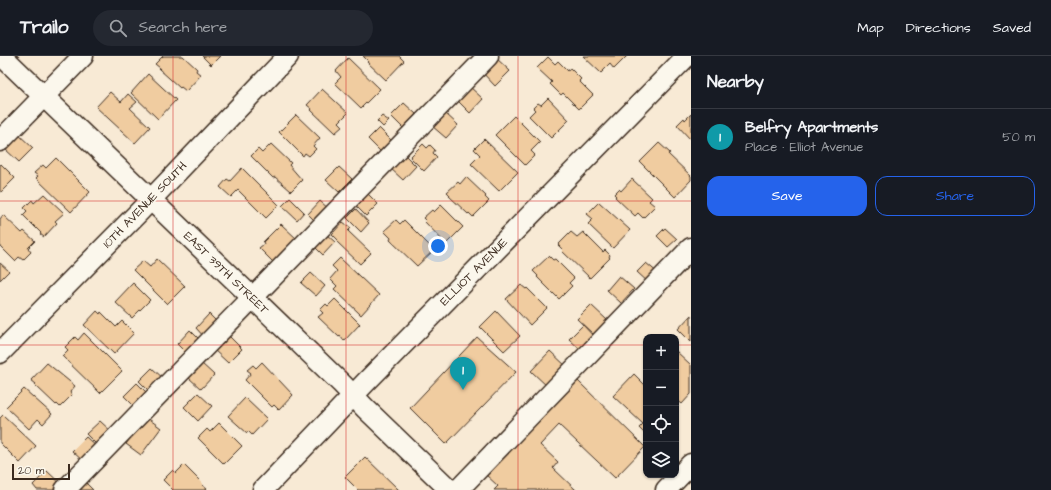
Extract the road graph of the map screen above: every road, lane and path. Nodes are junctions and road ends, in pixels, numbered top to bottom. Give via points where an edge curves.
1 (2, 56) edge
2 (82, 56) edge
3 (288, 56) edge
4 (488, 56) edge
5 (687, 56) edge
6 (44, 96) junction
7 (0, 141) edge
8 (150, 200) junction
9 (691, 248) edge
10 (252, 298) junction
11 (0, 352) edge
12 (353, 396) junction
13 (691, 464) edge
14 (65, 490) edge
15 (262, 490) edge
16 (450, 490) edge
17 (458, 490) edge
18 (666, 490) edge

1 - 6 street, EAST 39TH STREET
2 - 6 street
3 - 8 street, 10TH AVENUE SOUTH
4 - 10 street
5 - 12 street, ELLIOT AVENUE
6 - 7 street
6 - 8 street, EAST 39TH STREET
8 - 10 street, EAST 39TH STREET
8 - 11 street, 10TH AVENUE SOUTH
9 - 17 street
10 - 12 street, EAST 39TH STREET
10 - 14 street
12 - 15 street, ELLIOT AVENUE
12 - 16 street, EAST 39TH STREET
13 - 18 street

